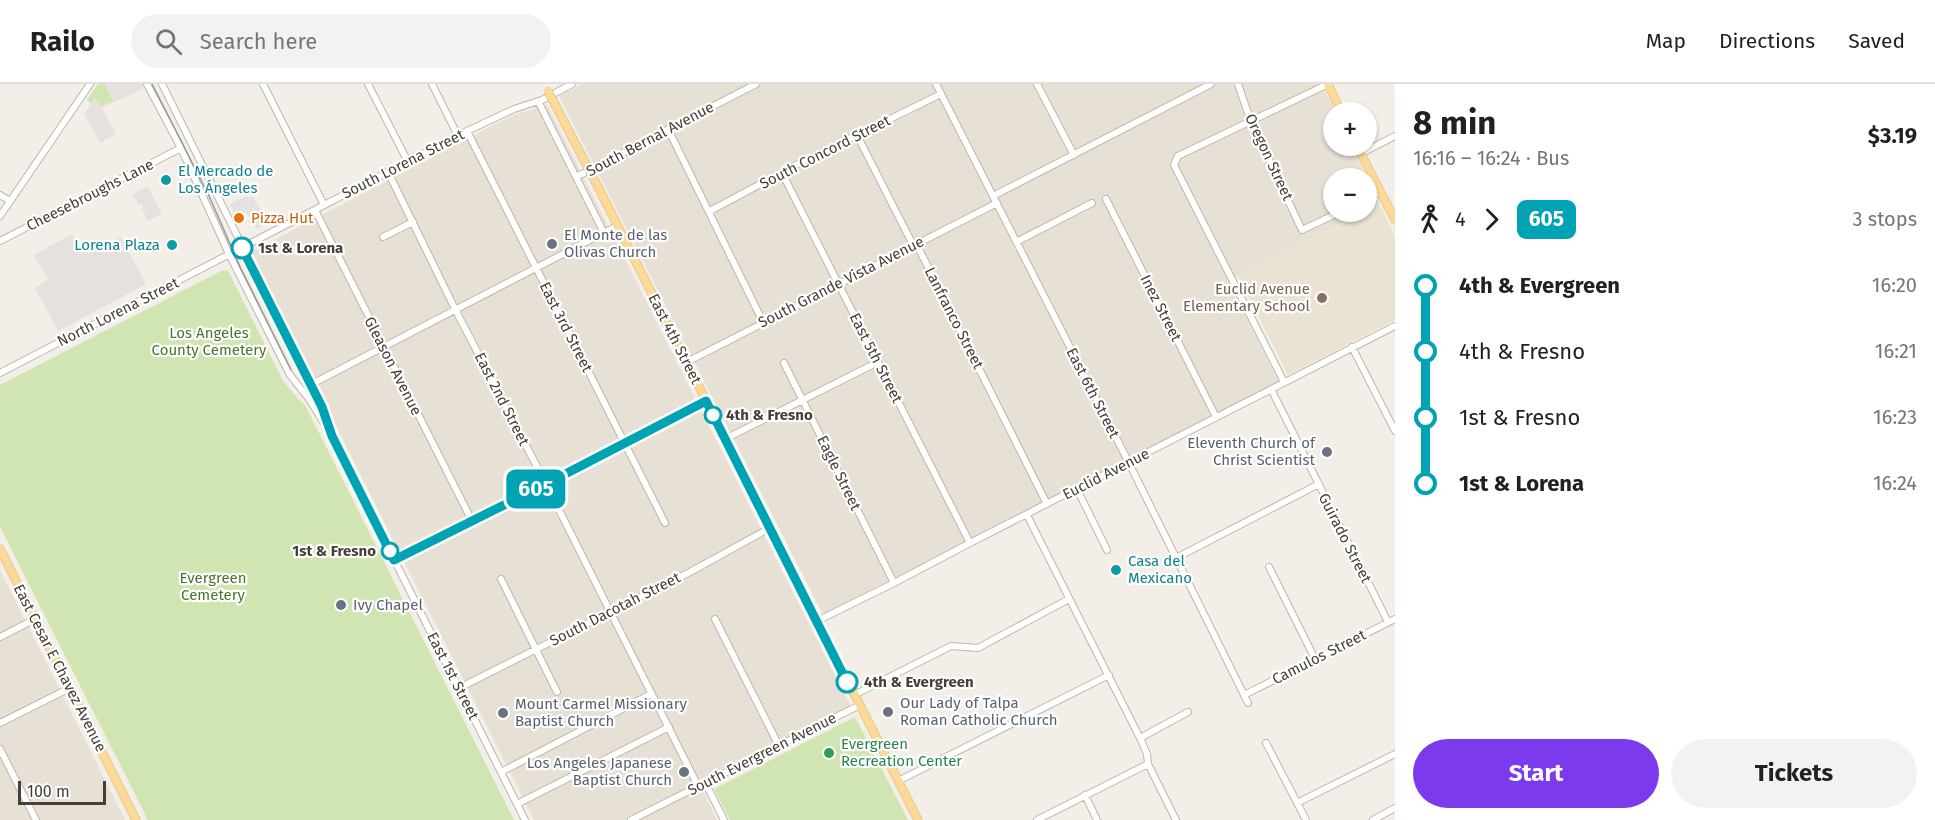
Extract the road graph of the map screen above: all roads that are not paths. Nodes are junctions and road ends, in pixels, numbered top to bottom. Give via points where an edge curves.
1 (90, 84) edge
2 (147, 84) edge
3 (162, 84) edge
4 (263, 84) edge
5 (368, 84) edge
6 (432, 84) edge
7 (572, 84) edge
8 (756, 84) edge
9 (936, 84) edge
10 (1037, 84) edge
11 (1211, 84) edge
12 (1238, 84) edge
13 (1328, 84) edge
14 (546, 86) edge
15 (941, 94) junction
16 (537, 101) junction
17 (1336, 102) edge
18 (1251, 122) junction
19 (668, 129) junction
20 (467, 131) junction
21 (857, 135) junction
22 (458, 136) junction
23 (1395, 136) edge
24 (1377, 145) edge
25 (181, 148) junction
26 (1074, 154) junction
27 (1361, 156) edge
28 (408, 162) junction
29 (388, 172) junction
30 (782, 173) junction
31 (576, 177) junction
32 (1380, 192) junction
33 (1377, 194) edge
34 (0, 195) edge
35 (993, 196) junction
36 (1106, 199) dead end
37 (10, 201) junction
38 (997, 203) junction
39 (1092, 203) dead end
40 (324, 205) junction
41 (315, 210) junction
42 (710, 211) junction
43 (0, 216) edge
44 (1323, 220) edge
45 (1395, 220) edge
46 (413, 222) junction
47 (617, 226) junction
48 (604, 233) junction
49 (383, 237) dead end
50 (0, 241) edge
51 (1016, 242) junction
52 (913, 245) junction
53 (239, 249) junction
54 (229, 255) junction
55 (536, 268) junction
56 (838, 283) junction
57 (456, 311) junction
58 (763, 322) junction
59 (1395, 326) edge
60 (384, 347) junction
61 (1352, 347) junction
62 (687, 362) junction
63 (878, 362) junction
64 (784, 363) dead end
65 (0, 373) edge
66 (1284, 382) junction
67 (310, 385) junction
68 (1271, 389) junction
69 (706, 401) junction
70 (804, 401) junction
71 (1216, 417) junction
72 (1395, 431) edge
73 (332, 436) junction
74 (725, 439) junction
75 (624, 442) junction
76 (1129, 463) junction
77 (546, 484) junction
78 (1319, 484) junction
79 (1077, 489) junction
80 (1047, 504) junction
81 (1027, 514) junction
82 (472, 521) junction
83 (665, 523) dead end
84 (770, 528) junction
85 (970, 543) junction
86 (0, 550) edge
87 (1107, 550) dead end
88 (1176, 558) junction
89 (394, 560) junction
90 (1269, 567) dead end
91 (501, 579) dead end
92 (894, 584) junction
93 (1069, 599) junction
94 (610, 611) junction
95 (35, 619) junction
96 (715, 619) dead end
97 (817, 621) junction
98 (1393, 621) edge
99 (0, 637) edge
100 (537, 649) junction
101 (1316, 659) junction
102 (1109, 675) junction
103 (70, 688) junction
104 (459, 688) junction
105 (557, 692) dead end
106 (651, 694) junction
107 (854, 695) junction
108 (1244, 695) junction
109 (1248, 703) dead end
110 (860, 705) junction
111 (1188, 712) dead end
112 (0, 723) edge
113 (669, 727) junction
114 (1140, 738) junction
115 (1266, 743) dead end
116 (779, 746) junction
117 (0, 749) edge
118 (1395, 754) edge
119 (1148, 764) junction
120 (501, 772) junction
121 (898, 781) junction
122 (700, 785) junction
123 (1085, 795) junction
124 (1297, 803) junction
125 (517, 804) junction
126 (1395, 808) edge
127 (36, 820) edge
128 (136, 820) edge
129 (525, 820) edge
130 (632, 820) edge
131 (723, 820) edge
132 (918, 820) edge
133 (1037, 820) edge
134 (1098, 820) edge
135 (1176, 820) edge
136 (1306, 820) edge
137 (1372, 820) edge

1 - 37 street
2 - 25 street, East 1st Street
3 - 53 street, East 1st Street
4 - 40 street
5 - 28 street
6 - 22 street
7 - 16 street, South Lorena Street
8 - 19 street, South Bernal Avenue
9 - 15 street, East 6th Street
10 - 26 street
11 - 26 street
12 - 18 street, Oregon Street
13 - 17 main road
13 - 18 street
14 - 47 main road, East 4th Street, bridge
15 - 21 street, South Concord Street
15 - 35 street, East 6th Street
16 - 20 street, South Lorena Street
16 - 31 street
18 - 44 street, Oregon Street via 1302,230
18 - 66 street via 1178,156 1174,165
19 - 31 street, South Bernal Avenue
19 - 42 street
20 - 22 street, South Lorena Street
20 - 55 street, East 3rd Street
21 - 30 street, South Concord Street
21 - 52 street, Lanfranco Street
22 - 28 street, South Lorena Street
23 - 24 street
25 - 50 street, Cheesebroughs Lane
25 - 54 street, East 1st Street
26 - 35 street
27 - 32 main road
28 - 29 street, South Lorena Street
29 - 40 street, South Lorena Street
29 - 46 street, East 2nd Street
30 - 42 street, South Concord Street
30 - 56 street, East 5th Street
31 - 48 street
32 - 33 street
32 - 45 main road
34 - 37 street
35 - 38 street, East 6th Street
36 - 71 street, Inez Street
37 - 43 street
38 - 51 street, East 6th Street
38 - 52 street, South Grande Vista Avenue
39 - 51 street
40 - 41 street, South Lorena Street
41 - 53 street, South Lorena Street
41 - 60 street, Gleason Avenue
42 - 58 street
46 - 49 street
46 - 57 street, East 2nd Street
47 - 48 street
47 - 62 main road, East 4th Street
48 - 55 street
51 - 76 street, East 6th Street
52 - 56 street, South Grande Vista Avenue
52 - 80 street, Lanfranco Street via 920,250
53 - 54 street, North Lorena Street
53 - 67 street, East 1st Street
54 - 65 street, North Lorena Street
54 - 73 street, East 1st Street via 290,375
55 - 57 street
55 - 75 street, East 3rd Street
56 - 58 street, South Grande Vista Avenue
56 - 63 street, East 5th Street
57 - 60 street
57 - 77 street, East 2nd Street
58 - 62 street, South Grande Vista Avenue
59 - 61 street, Euclid Avenue
60 - 67 street
60 - 82 street, Gleason Avenue
61 - 66 street, Euclid Avenue
61 - 72 street
62 - 69 main road, East 4th Street
63 - 70 street
63 - 85 street, East 5th Street
64 - 70 street, Eagle Street
66 - 68 street, Euclid Avenue
67 - 73 street, East 1st Street
68 - 71 street, Euclid Avenue
68 - 78 street, Guirado Street
69 - 74 main road, East 4th Street
69 - 75 street
70 - 74 street
70 - 92 street, Eagle Street
71 - 76 street, Euclid Avenue
73 - 89 street, East 1st Street
74 - 84 main road, East 4th Street
75 - 77 street
75 - 83 street, East 3rd Street
76 - 79 street, Euclid Avenue
76 - 88 street, East 6th Street
77 - 82 street
77 - 94 street, East 2nd Street
78 - 88 street
78 - 98 street, Guirado Street
79 - 80 street, Euclid Avenue
79 - 87 street
80 - 81 street, Euclid Avenue
81 - 85 street, Euclid Avenue
81 - 93 street
82 - 89 street
84 - 94 street, South Dacotah Street
84 - 97 main road, East 4th Street
85 - 92 street, Euclid Avenue
86 - 95 main road, East Cesar E Chavez Avenue
88 - 108 street, East 6th Street
89 - 104 street, East 1st Street
90 - 101 street
91 - 100 street
92 - 97 street, Euclid Avenue
93 - 102 street
93 - 107 street via 978,648 951,646
94 - 100 street, South Dacotah Street
94 - 106 street, East 2nd Street
95 - 99 street
95 - 103 main road, East Cesar E Chavez Avenue
96 - 116 street
97 - 107 main road, East 4th Street
98 - 101 street, Camulos Street
100 - 104 street, South Dacotah Street
100 - 105 street
101 - 108 street, Camulos Street
102 - 114 street
102 - 121 street
103 - 112 street
103 - 128 main road, East Cesar E Chavez Avenue
104 - 120 street, East 1st Street
106 - 113 street, East 2nd Street
106 - 120 street
107 - 110 main road, East 4th Street
108 - 109 street, East 6th Street
110 - 116 street, South Evergreen Avenue
110 - 121 main road, East 4th Street
111 - 114 street
113 - 122 street, East 2nd Street
113 - 125 street
114 - 119 street
115 - 124 street
116 - 122 street, South Evergreen Avenue
117 - 127 street
118 - 124 street
119 - 123 street
119 - 135 street
120 - 125 street, East 1st Street
121 - 132 main road, East 4th Street
122 - 130 street, South Evergreen Avenue
122 - 131 street, East 2nd Street via 709,790
123 - 133 street
123 - 134 street
124 - 136 street
125 - 129 street, East 1st Street
126 - 137 street

